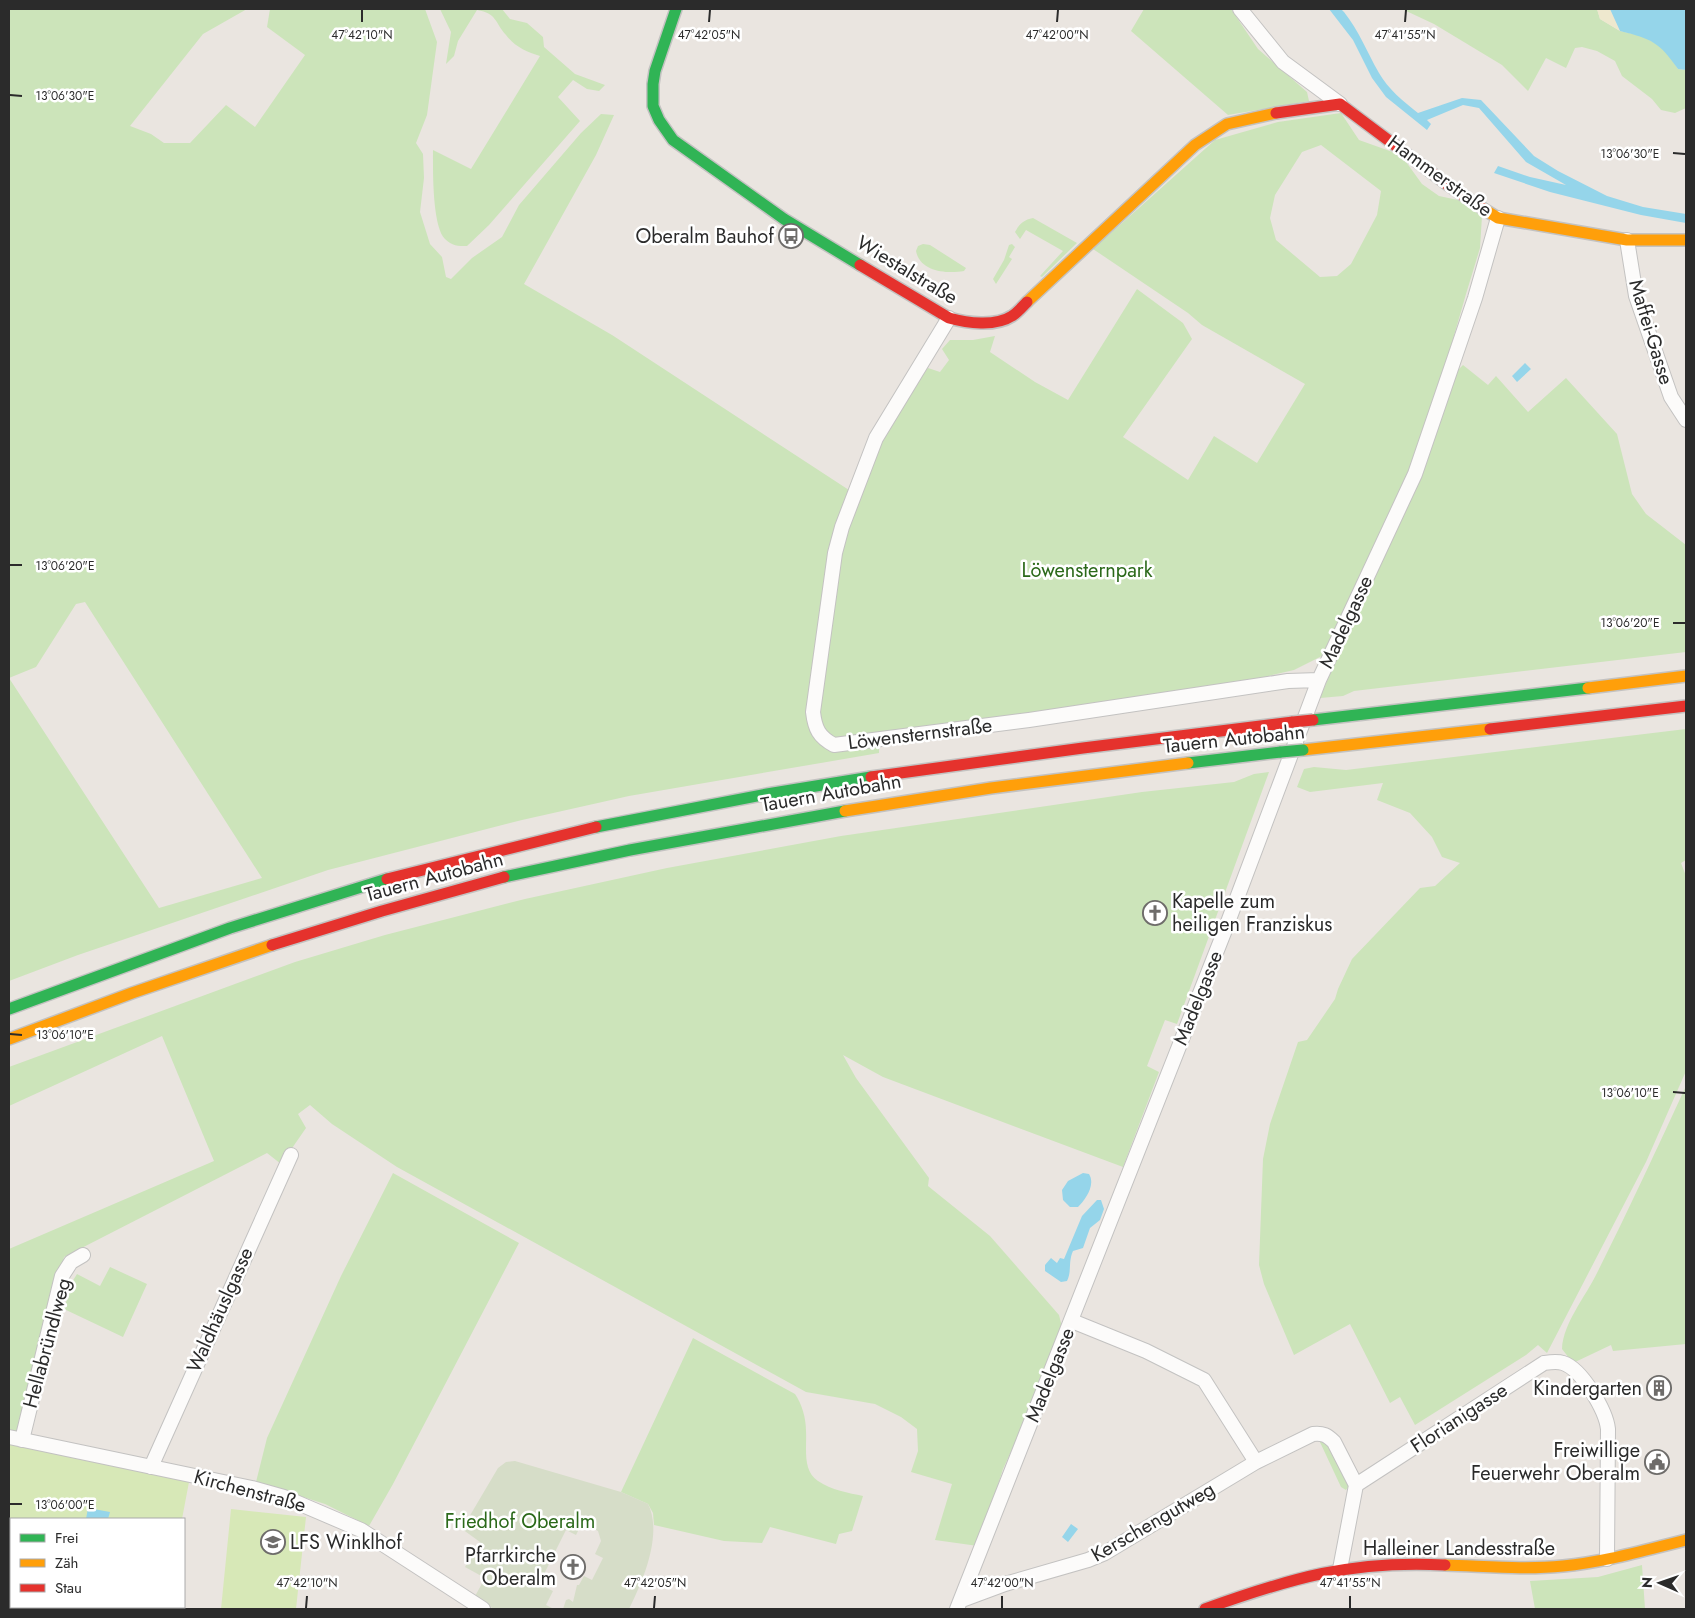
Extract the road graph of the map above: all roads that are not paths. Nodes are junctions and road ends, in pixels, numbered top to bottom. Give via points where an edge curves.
1 (676, 9) edge
2 (1240, 9) edge
3 (1340, 104) junction
4 (1498, 218) junction
5 (1627, 240) junction
6 (1686, 240) edge
7 (949, 318) junction
8 (1686, 420) edge
9 (1686, 676) edge
10 (1319, 680) junction
11 (1686, 706) edge
12 (9, 1009) edge
13 (9, 1039) edge
14 (291, 1155) dead end
15 (84, 1255) dead end
16 (1072, 1320) junction
17 (16, 1439) edge
18 (1256, 1462) junction
19 (151, 1467) junction
20 (1356, 1485) junction
21 (1686, 1540) edge
22 (1607, 1559) junction
23 (1340, 1569) junction
24 (959, 1605) edge
25 (483, 1609) edge
26 (1205, 1609) edge

1 - 7 main road, Wiestalstraße via 653,84 653,106 673,140 784,219
2 - 3 street, Hammerstraße via 1283,62
3 - 4 main road, Hammerstraße
3 - 7 main road, Wiestalstraße via 1265,114 1227,124 1195,145 1011,317 982,324 963,324
4 - 5 main road, Hammerstraße
4 - 10 street, Madelgasse via 1475,298 1415,474
5 - 6 main road, Hammerstraße
5 - 8 street, Maffei-Gasse via 1636,296 1665,384
7 - 10 street, Löwensternstraße via 876,438 842,527 835,554 813,712 820,738 834,745 852,743 1029,720 1288,680
9 - 12 main road, Tauern Autobahn, bridge via 1080,747 916,770 587,829 457,859 338,892 180,945
10 - 16 street, Madelgasse
11 - 13 main road, Tauern Autobahn, bridge via 932,795 785,820 556,866 373,913 261,948
14 - 19 street, Waldhäuslgasse
15 - 17 street, Hellabründlweg via 71,1262 62,1276
16 - 18 street via 1204,1380
16 - 24 street, Madelgasse
17 - 19 street, Kirchenstraße
18 - 20 street, Kerschengutweg via 1313,1434 1322,1433 1334,1442
18 - 24 street, Kerschengutweg via 1105,1553 1004,1584
19 - 25 street, Kirchenstraße via 252,1488 312,1508 361,1530
20 - 22 street, Florianigasse via 1544,1363 1555,1361 1565,1364 1577,1374 1606,1416
20 - 23 street
21 - 22 main road, Halleiner Landesstraße
22 - 23 main road, Halleiner Landesstraße via 1561,1566 1383,1564
23 - 26 main road, Halleiner Landesstraße via 1282,1582

